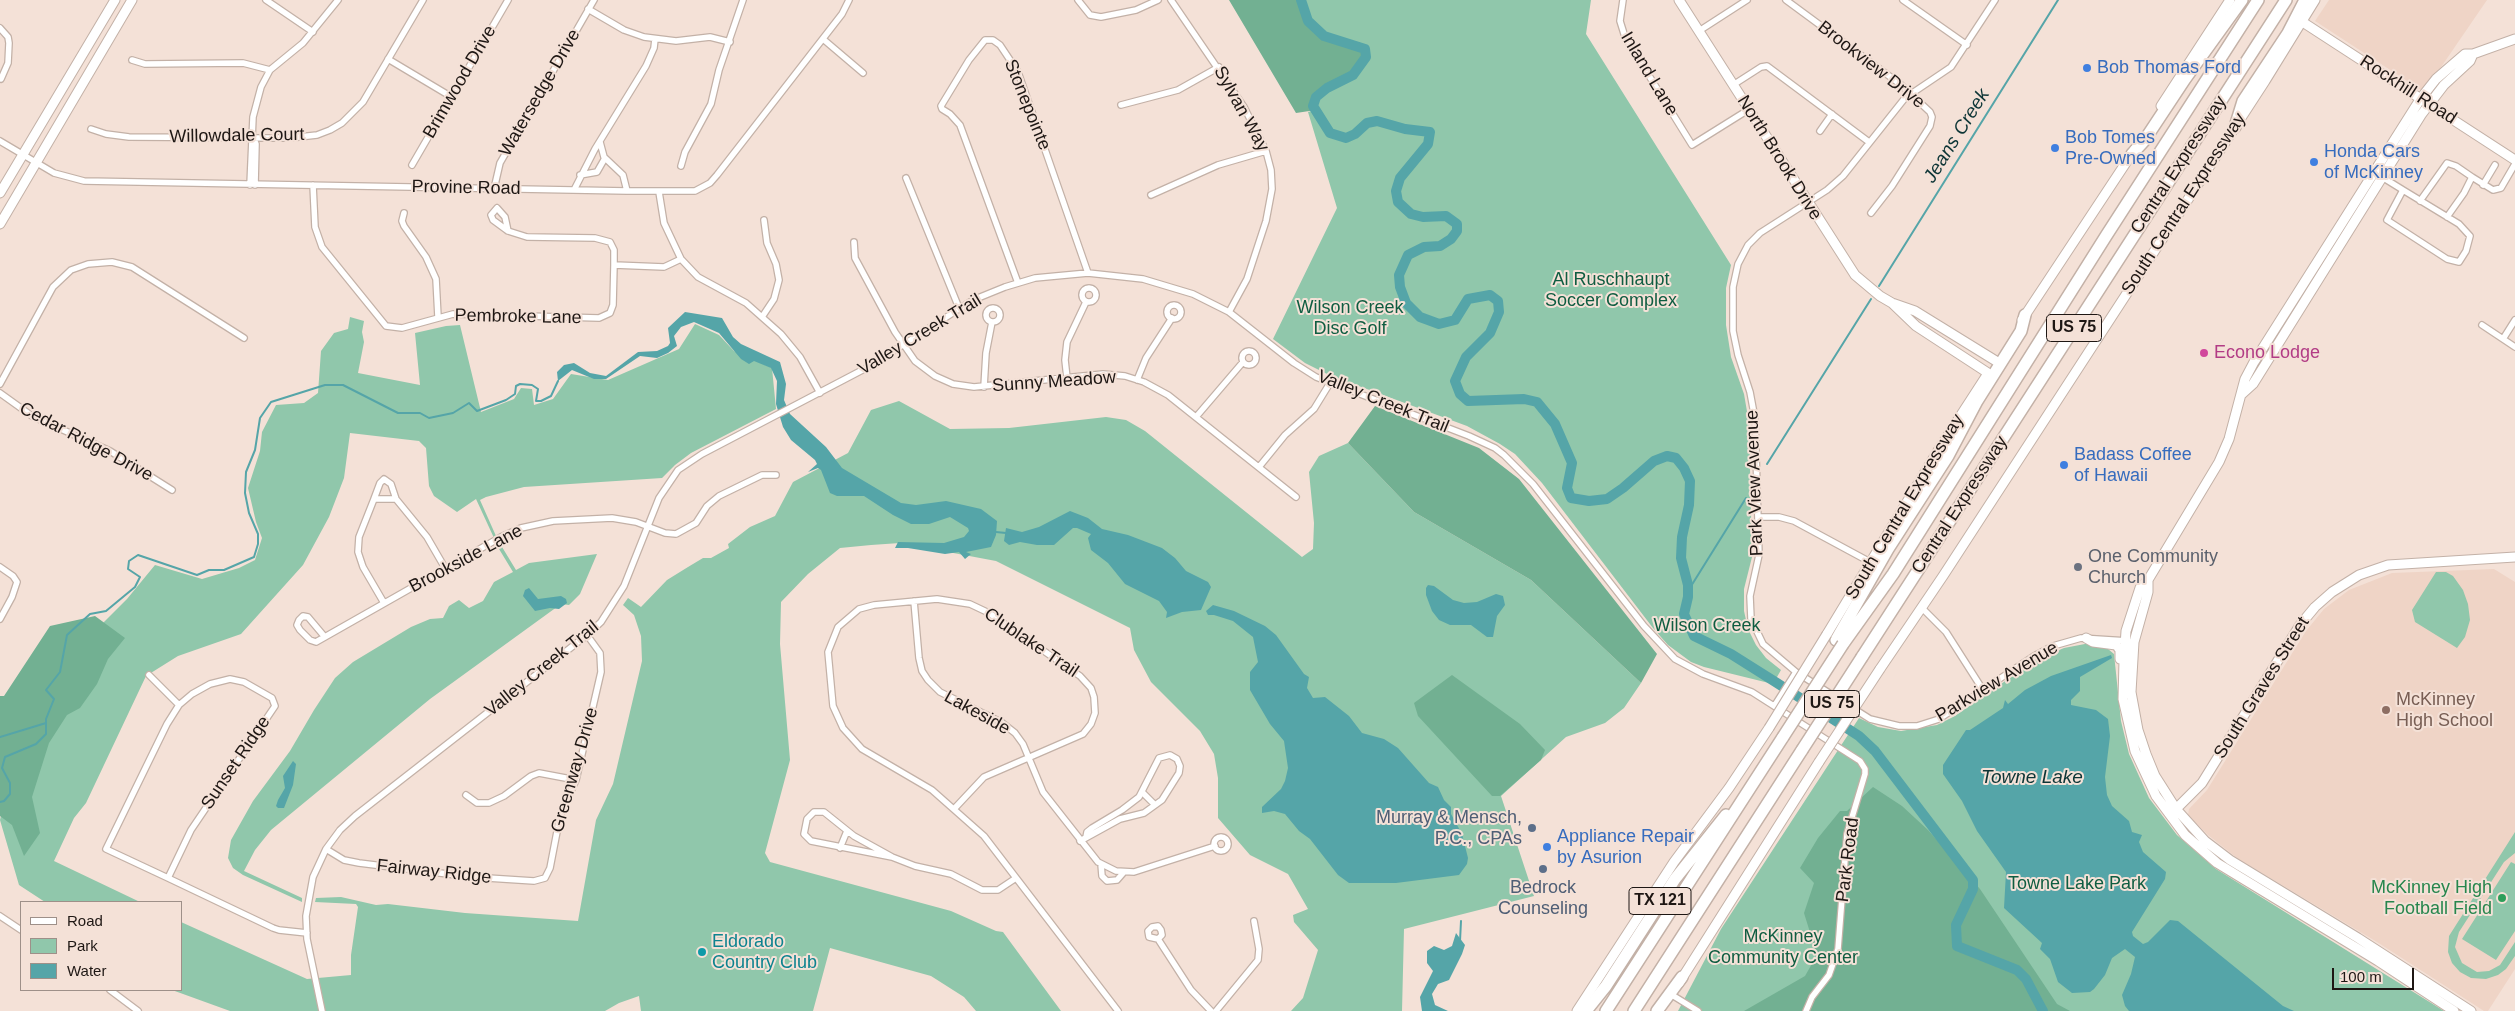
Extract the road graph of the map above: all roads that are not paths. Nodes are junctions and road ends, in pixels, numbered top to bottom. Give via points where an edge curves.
1 (116, 0) edge
2 (132, 0) edge
3 (266, 0) edge
4 (338, 0) edge
5 (423, 0) edge
6 (508, 0) edge
7 (594, 0) edge
8 (743, 0) edge
9 (849, 0) edge
10 (1078, 0) edge
11 (1158, 0) edge
12 (1171, 0) edge
13 (1623, 0) edge
14 (1679, 0) edge
15 (1747, 0) edge
16 (1786, 0) edge
17 (1902, 0) edge
18 (1995, 0) edge
19 (2230, 0) edge
20 (2242, 0) edge
21 (2258, 0) edge
22 (2286, 0) edge
23 (2305, 0) edge
24 (2315, 0) edge
25 (588, 9) junction
26 (2301, 21) junction
27 (0, 28) edge
28 (1699, 31) junction
29 (313, 32) junction
30 (823, 38) junction
31 (655, 39) junction
32 (2515, 39) edge
33 (730, 42) junction
34 (1967, 45) junction
35 (388, 59) junction
36 (132, 60) dead end
37 (1219, 67) junction
38 (270, 70) junction
39 (863, 73) dead end
40 (1, 80) edge
41 (1733, 84) junction
42 (1911, 93) junction
43 (450, 96) junction
44 (2425, 101) junction
45 (1121, 105) dead end
46 (1748, 110) junction
47 (1832, 114) junction
48 (2235, 127) junction
49 (91, 129) dead end
50 (1820, 131) dead end
51 (253, 137) junction
52 (0, 141) edge
53 (600, 142) junction
54 (1869, 142) junction
55 (1266, 151) junction
56 (23, 154) junction
57 (2132, 154) junction
58 (605, 158) junction
59 (2515, 160) edge
60 (37, 162) junction
61 (2515, 164) edge
62 (412, 165) dead end
63 (2495, 165) dead end
64 (681, 166) dead end
65 (582, 172) junction
66 (2382, 177) junction
67 (2472, 177) junction
68 (906, 178) dead end
69 (313, 184) junction
70 (252, 185) junction
71 (2484, 185) junction
72 (494, 189) junction
73 (574, 190) junction
74 (2403, 190) junction
75 (627, 191) junction
76 (659, 192) junction
77 (0, 193) edge
78 (1151, 196) dead end
79 (2420, 201) junction
80 (1808, 203) junction
81 (404, 213) dead end
82 (1871, 213) dead end
83 (2448, 217) junction
84 (764, 220) dead end
85 (0, 224) edge
86 (508, 231) dead end
87 (854, 242) dead end
88 (681, 259) junction
89 (614, 265) junction
90 (1088, 273) junction
91 (1018, 283) junction
92 (1086, 302) dead end
93 (1892, 303) junction
94 (958, 308) junction
95 (1229, 312) junction
96 (2025, 315) junction
97 (438, 317) junction
98 (762, 317) junction
99 (1172, 318) dead end
100 (2515, 320) edge
101 (992, 322) dead end
102 (2482, 326) dead end
103 (1945, 328) junction
104 (244, 338) dead end
105 (2503, 339) junction
106 (1938, 340) junction
107 (903, 345) junction
108 (2515, 347) edge
109 (1996, 361) junction
110 (1243, 362) dead end
111 (1988, 373) junction
112 (1067, 378) junction
113 (1137, 380) junction
114 (1330, 383) junction
115 (0, 384) edge
116 (984, 387) junction
117 (820, 393) junction
118 (0, 394) edge
119 (2242, 394) junction
120 (1196, 418) junction
121 (1259, 467) junction
122 (776, 475) dead end
123 (172, 490) dead end
124 (1296, 497) dead end
125 (374, 499) junction
126 (396, 499) junction
127 (1758, 517) junction
128 (647, 526) junction
129 (2515, 557) edge
130 (1870, 562) junction
131 (0, 567) edge
132 (445, 568) junction
133 (914, 601) junction
134 (384, 603) junction
135 (1922, 608) junction
136 (0, 618) edge
137 (587, 635) junction
138 (324, 636) junction
139 (2086, 638) junction
140 (1836, 640) junction
141 (2130, 641) junction
142 (1796, 672) junction
143 (149, 675) dead end
144 (1983, 690) junction
145 (1775, 705) junction
146 (179, 706) junction
147 (2124, 712) junction
148 (1862, 714) joint
149 (1837, 746) joint
150 (1028, 759) junction
151 (576, 780) junction
152 (1142, 793) junction
153 (466, 795) dead end
154 (1743, 798) junction
155 (1155, 805) junction
156 (954, 809) junction
157 (2172, 812) junction
158 (848, 831) junction
159 (1086, 837) junction
160 (1080, 841) junction
161 (1214, 846) dead end
162 (840, 848) junction
163 (326, 849) junction
164 (2208, 856) junction
165 (892, 858) junction
166 (1101, 864) junction
167 (1124, 872) junction
168 (2257, 876) junction
169 (168, 878) junction
170 (545, 878) joint
171 (1016, 878) junction
172 (0, 916) edge
173 (1254, 921) dead end
174 (20, 929) edge
175 (307, 933) junction
176 (1158, 939) dead end
177 (1682, 977) junction
178 (111, 991) edge
179 (1672, 995) junction
180 (138, 1011) edge
181 (322, 1011) edge
182 (1118, 1011) edge
183 (1211, 1011) edge
184 (1216, 1011) edge
185 (1577, 1011) edge
186 (1586, 1011) edge
187 (1606, 1011) edge
188 (1634, 1011) edge
189 (1657, 1011) edge
190 (1662, 1011) edge
191 (1698, 1011) edge
192 (1806, 1011) edge
193 (2454, 1011) edge
194 (2471, 1011) edge

1 - 56 main road
2 - 60 main road
3 - 29 street
4 - 29 street
5 - 35 street, Willowdale Court
6 - 43 street, Brimwood Drive
7 - 25 street, Watersedge Drive
8 - 33 street
9 - 30 street, Provine Road
10 - 11 street via 1090,15 1101,17 1136,10
12 - 37 street, Sylvan Way
13 - 46 street, Inland Lane via 1620,22 1624,37 1692,145
14 - 28 main road, North Brook Drive
15 - 28 street
16 - 42 street, Brookview Drive
17 - 34 street
18 - 34 street, Park View Avenue
19 - 57 main road, South Central Expressway
20 - 57 highway
21 - 140 highway, Central Expressway / US 75 via 1893,574
22 - 188 highway, Central Expressway / US 75, bridge
23 - 48 highway, TX 121 via 2243,101
24 - 26 main road, South Central Expressway
25 - 31 street via 629,32
25 - 72 street, Watersedge Drive via 500,163
26 - 44 main road, Rockhill Road
26 - 48 main road, South Central Expressway
27 - 40 street via 8,37 9,51
28 - 41 main road, North Brook Drive
29 - 38 street
30 - 39 street
30 - 76 street, Provine Road via 710,183 695,190
31 - 33 street via 676,41 710,37
31 - 53 street via 648,61
32 - 44 main road via 2473,54
33 - 64 street via 710,104
34 - 42 street, Park View Avenue via 1945,73
35 - 43 street
35 - 51 street, Willowdale Court via 354,114 330,130 302,137
36 - 38 street via 145,64 243,63
37 - 45 street via 1178,90
37 - 55 street, Sylvan Way
38 - 51 street via 256,102
41 - 46 main road, North Brook Drive
41 - 47 street via 1767,66
42 - 54 street, Park View Avenue
42 - 82 street, Brookview Drive via 1930,112 1932,121 1892,186
43 - 62 street, Brimwood Drive
44 - 59 main road, Rockhill Road
44 - 66 main road
44 - 119 main road via 2254,362
46 - 80 main road, North Brook Drive
47 - 50 street
47 - 54 street
48 - 135 main road, South Central Expressway / TX 121
49 - 51 street, Willowdale Court via 129,137
51 - 70 street
52 - 56 street, Provine Road
53 - 58 street
53 - 65 street
54 - 80 street, Park View Avenue via 1843,176
55 - 78 street via 1218,165
55 - 95 street, Sylvan Way via 1272,178 1270,206 1247,279
56 - 60 street, Provine Road
56 - 77 main road
57 - 96 main road, South Central Expressway
58 - 65 street via 597,172
58 - 75 street via 623,175
60 - 70 street, Provine Road via 54,173 84,182
60 - 85 main road
61 - 71 street via 2501,188 2493,190
63 - 71 street
65 - 73 street
66 - 74 street
66 - 119 main road via 2253,384
67 - 71 street
67 - 79 street via 2447,163
67 - 83 street
68 - 94 street
69 - 70 street, Provine Road
69 - 72 street, Provine Road
69 - 97 street, Pembroke Lane via 315,227 322,247 382,324 394,329 402,328
72 - 73 street, Provine Road
73 - 75 street, Provine Road
74 - 79 street
74 - 83 street via 2387,220 2447,259 2459,262 2470,236
75 - 76 street, Provine Road
76 - 88 street via 664,223
79 - 83 street
80 - 93 main road, North Brook Drive via 1855,274 1870,290
80 - 127 street, Park View Avenue via 1753,239 1734,278 1734,340 1756,419
81 - 97 street via 404,226 436,278
84 - 98 street via 767,243 779,280 774,299
86 - 89 street, Pembroke Lane via 536,238 606,240 613,245
87 - 107 street, Sunny Meadow via 855,258
88 - 89 street via 664,267
88 - 98 street via 698,277 746,303
89 - 97 street, Pembroke Lane via 614,305 605,317 468,314
90 - 91 street, Valley Creek Trail via 1049,276
90 - 91 street, Stonepointe via 1018,72 1000,45 989,39 974,52 941,106 960,125
90 - 95 street, Valley Creek Trail via 1159,283 1193,294
91 - 94 street, Valley Creek Trail
92 - 112 street via 1068,342
93 - 103 main road, North Brook Drive via 1915,311
93 - 106 main road, North Brook Drive via 1907,319
94 - 107 street, Valley Creek Trail
95 - 114 street, Valley Creek Trail via 1294,363
96 - 109 main road, South Central Expressway
96 - 140 highway via 2021,332
98 - 117 street via 800,357
99 - 113 street via 1146,358
100 - 105 street
101 - 116 street
102 - 105 street
103 - 106 main road
103 - 109 main road, North Brook Drive
104 - 115 street via 132,267 112,262 88,264 71,270 53,287
105 - 108 street
106 - 111 main road, North Brook Drive
107 - 116 street, Sunny Meadow via 915,361 934,376 959,386
107 - 117 street, Valley Creek Trail
109 - 111 main road, South Central Expressway
110 - 120 street
111 - 130 main road, South Central Expressway
112 - 113 street, Sunny Meadow via 1108,374
112 - 116 street, Sunny Meadow
113 - 120 street, Sunny Meadow via 1162,391
114 - 121 street via 1314,409 1285,435
114 - 145 street, Valley Creek Trail via 1469,436 1504,455 1532,484 1644,626 1675,659 1703,674 1746,688
117 - 128 street, Valley Creek Trail via 702,454 678,470 662,491
118 - 123 street, Cedar Ridge Drive via 32,416 110,451
119 - 141 main road via 2219,462 2148,580 2140,588 2126,632
120 - 121 street, Sunny Meadow
121 - 124 street, Sunny Meadow
122 - 128 street, Brookside Lane via 762,475 720,496 707,506 696,523 680,532 669,534
125 - 126 street
125 - 126 street via 384,479 391,484
125 - 134 street via 359,537 358,552
126 - 132 street via 427,538
127 - 130 street via 1794,521
127 - 142 street, Park View Avenue via 1759,556 1750,596 1751,619 1763,644
128 - 132 street, Brookside Lane via 612,518 539,523 504,535
128 - 137 street, Valley Creek Trail via 618,598
129 - 157 main road, South Graves Street via 2393,564 2364,572 2332,592 2300,625 2206,778
130 - 140 main road, South Central Expressway
131 - 136 street via 17,582
132 - 134 street, Brookside Lane
133 - 150 street, Lakeside via 920,662 928,680 945,695 1008,727 1020,740
133 - 150 street, Clublake Trail via 948,599 982,610 1087,683 1096,708 1088,728 1076,739
133 - 156 street, Clublake Trail via 864,607 838,627 830,642 828,656 833,706 842,728 858,746 920,781
134 - 138 street, Brookside Lane
135 - 144 street via 1946,632
135 - 177 main road, South Central Expressway / TX 121, bridge
137 - 151 street, Greenway Drive via 598,649 602,668
137 - 163 street, Valley Creek Trail via 355,816
138 - 138 street via 316,642 310,640 298,627 299,620 303,616 308,617
139 - 141 street, Parkview Avenue
139 - 144 street, Parkview Avenue via 2045,650
139 - 147 main road via 2119,648
140 - 154 highway, Central Expressway / US 75, bridge via 1810,694
140 - 185 main road, South Central Expressway, bridge via 1769,728 1669,870
141 - 147 main road via 2123,676
141 - 157 main road via 2131,682 2138,730
142 - 145 street
142 - 148 street, Park View Avenue
143 - 146 street
144 - 148 street, Parkview Avenue via 1946,716 1925,724 1891,725
145 - 149 street, Valley Creek Trail
146 - 169 street, Sunset Ridge via 167,724 106,849
146 - 169 street, Sunset Ridge via 204,687 230,679 250,684 272,698 275,704 191,830
147 - 157 main road via 2140,766 2156,796
149 - 192 street, Park Road via 1860,761 1865,774 1848,834 1835,963
150 - 156 street, Clublake Trail via 981,779
150 - 160 street, Lakeside via 1043,792
151 - 153 street via 536,773 490,803 477,803
151 - 170 street, Greenway Drive via 560,816
152 - 155 street
152 - 155 street via 1157,760 1165,755 1175,757 1180,766 1179,774 1168,794
152 - 159 street via 1126,808 1092,828
154 - 186 highway, TX 121 via 1685,865 1606,986
154 - 187 highway, Central Expressway / US 75
155 - 159 street
156 - 171 street, Clublake Trail via 984,836
157 - 164 main road
157 - 168 main road via 2212,847
158 - 162 street
158 - 162 street via 824,812 814,812 807,819 804,831 807,838 814,843
158 - 165 street
159 - 160 street
160 - 166 street, Lakeside
161 - 167 street, Lakeside via 1151,868
162 - 165 street
163 - 170 street, Fairway Ridge via 355,863 472,877 534,881
163 - 175 street, Valley Creek Trail via 309,892
164 - 168 main road via 2220,859 2250,878
164 - 193 main road
165 - 171 street via 951,874 985,891 998,890
166 - 167 street, Lakeside
166 - 167 street, Lakeside via 1102,876 1107,881 1117,880
168 - 194 main road
169 - 175 street via 279,930
171 - 182 street, Clublake Trail
172 - 174 street
173 - 184 street via 1258,960
175 - 181 street, Valley Creek Trail
176 - 183 street via 1191,990
177 - 179 main road, South Central Expressway / TX 121
177 - 189 highway
178 - 180 street
179 - 190 main road, South Central Expressway / TX 121
179 - 191 street

